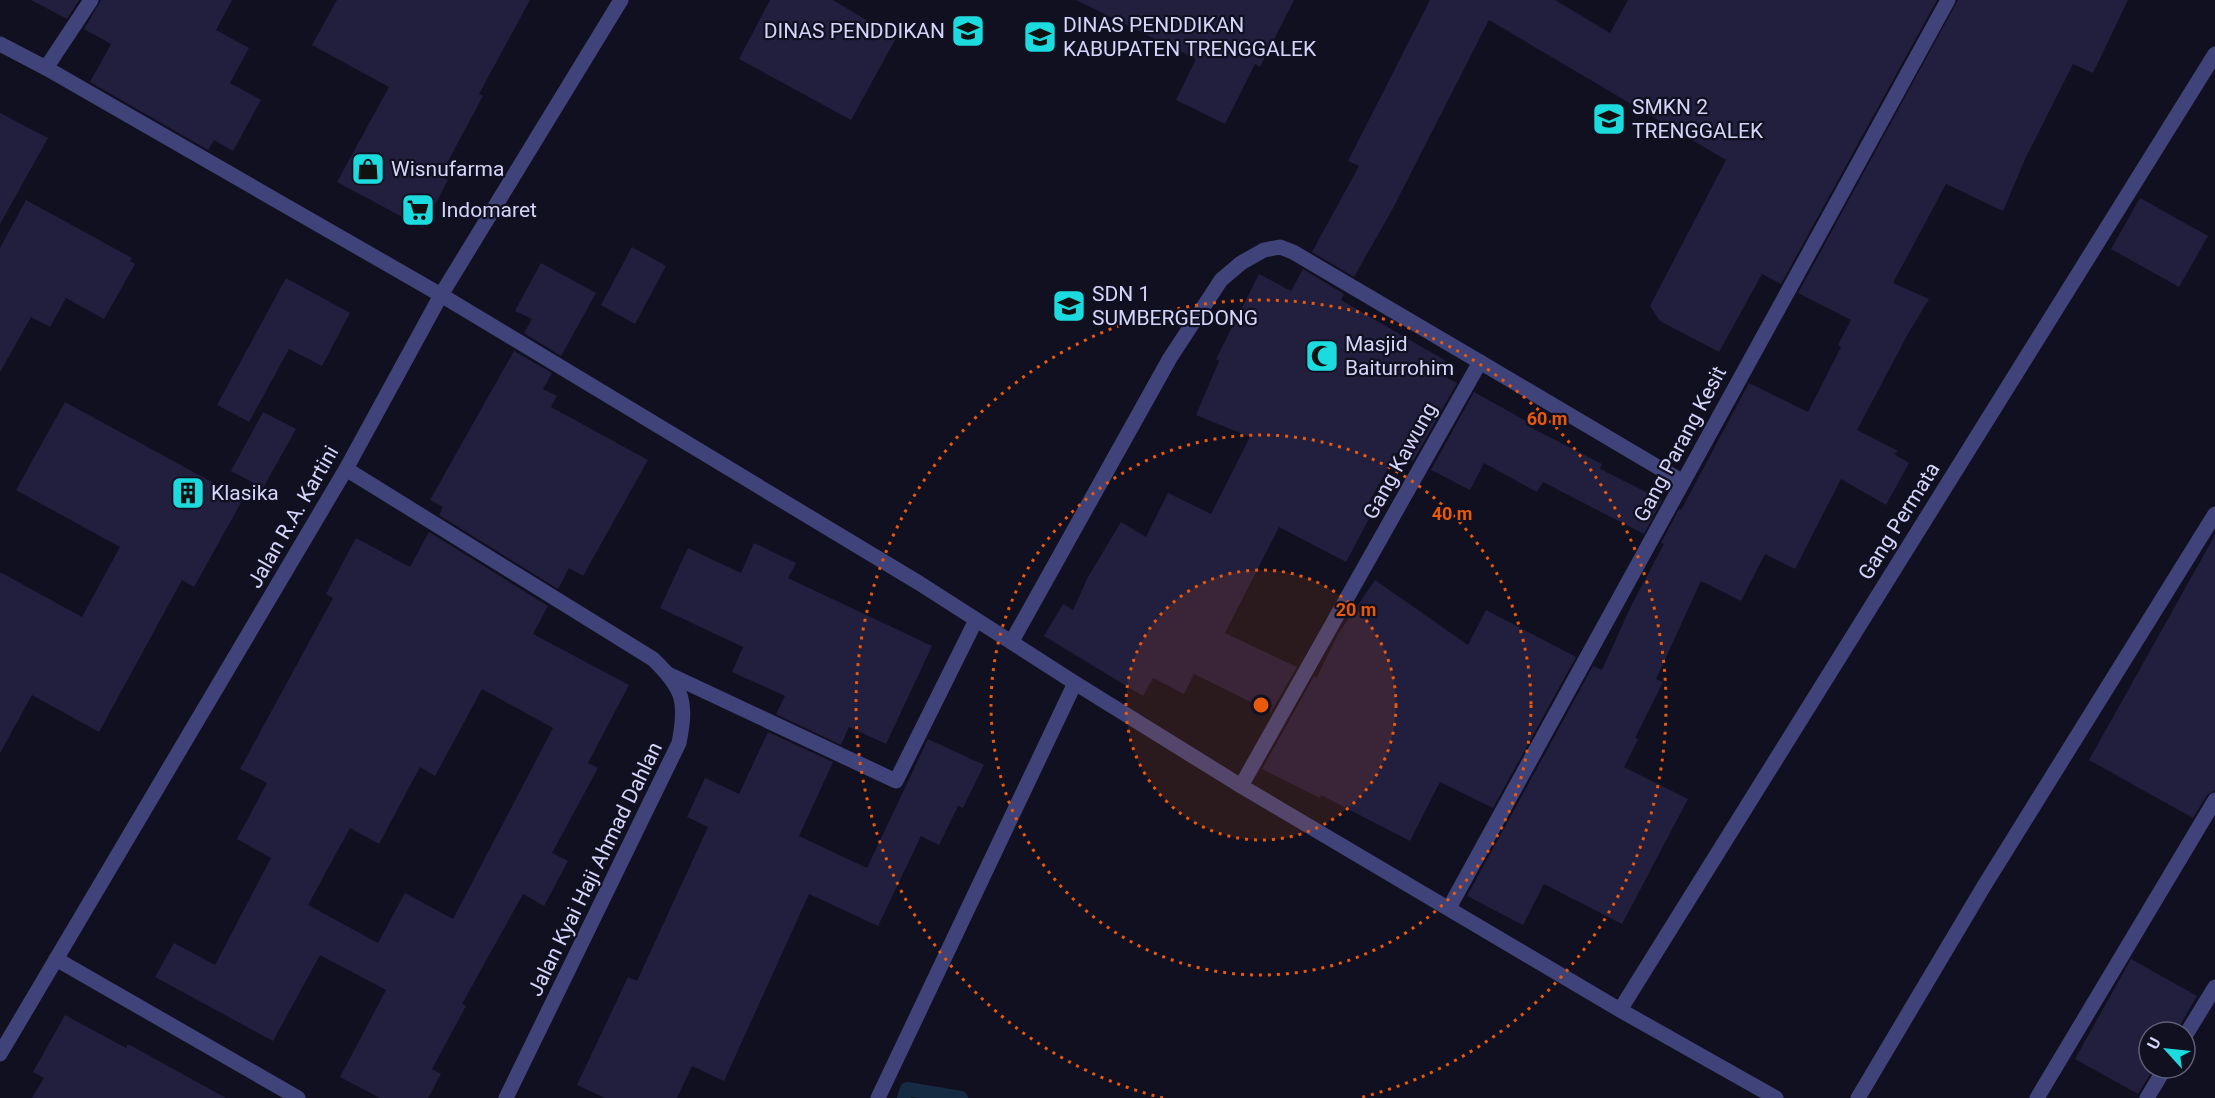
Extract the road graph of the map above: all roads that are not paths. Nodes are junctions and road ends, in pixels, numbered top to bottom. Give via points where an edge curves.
1 (91, 0) edge
2 (621, 0) edge
3 (1948, 0) edge
4 (0, 44) edge
5 (2215, 54) edge
6 (46, 68) junction
7 (441, 295) junction
8 (1480, 362) junction
9 (346, 469) junction
10 (1683, 482) junction
11 (2215, 514) edge
12 (976, 620) junction
13 (1011, 641) junction
14 (668, 674) junction
15 (1075, 683) junction
16 (1241, 786) junction
17 (2215, 800) edge
18 (1449, 908) junction
19 (56, 959) junction
20 (2215, 987) edge
21 (1620, 1010) junction
22 (2195, 1020) edge
23 (0, 1053) edge
24 (2158, 1080) edge
25 (298, 1098) edge
26 (506, 1098) edge
27 (878, 1098) edge
28 (1776, 1098) edge
29 (1858, 1098) edge
30 (2037, 1098) edge
31 (2147, 1098) edge

1 - 6 street
2 - 7 street, Jalan R.A. Kartini
3 - 10 street, Gang Parang Kesit
4 - 6 street
5 - 21 street, Gang Permata
6 - 7 street
7 - 9 street, Jalan R.A. Kartini
7 - 12 street
8 - 10 street
8 - 13 street via 1293,252 1280,248 1264,250 1241,263 1221,280 1170,358
8 - 16 street, Gang Kawung
9 - 14 street, Jalan Kyai Haji Ahmad Dahlan via 620,638
9 - 19 street, Jalan R.A. Kartini
10 - 18 street, Gang Parang Kesit
11 - 29 street via 1984,886
12 - 13 street
12 - 14 street via 896,781
13 - 15 street
14 - 26 street, Jalan Kyai Haji Ahmad Dahlan via 681,693 684,718 680,743
15 - 16 street
15 - 27 street
16 - 18 street
17 - 30 street
18 - 21 street
19 - 23 street, Jalan R.A. Kartini
19 - 25 street
20 - 22 street
21 - 28 street
24 - 31 street

